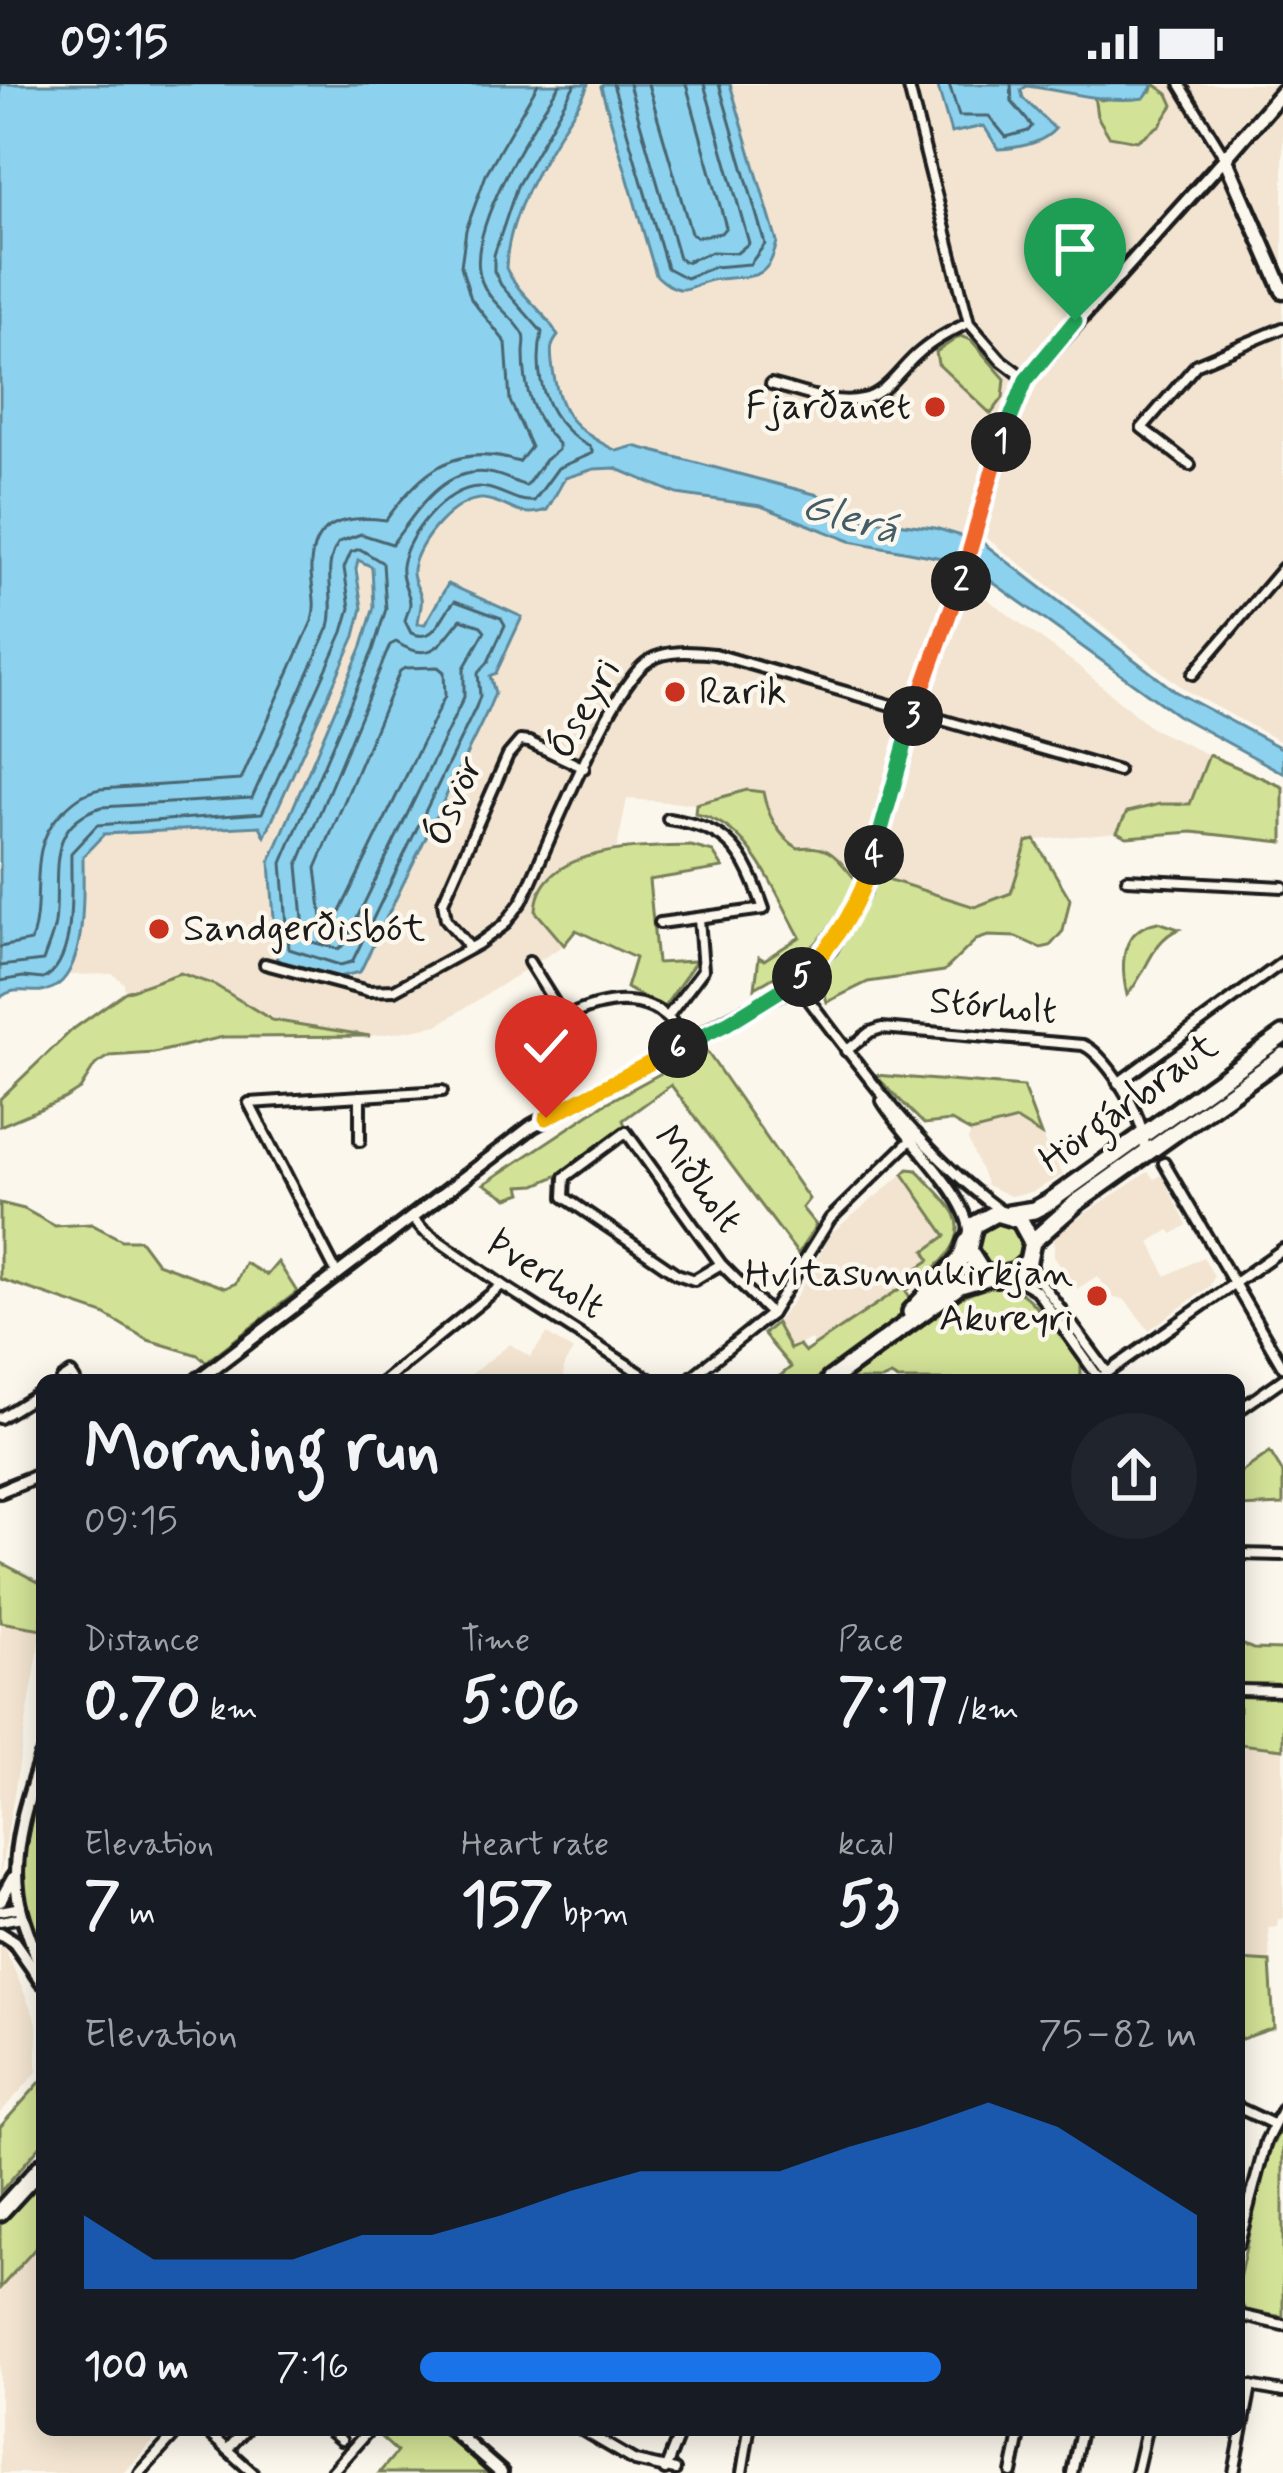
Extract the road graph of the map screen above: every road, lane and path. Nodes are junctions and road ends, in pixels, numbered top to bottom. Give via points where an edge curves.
1 (908, 84) edge
2 (1180, 84) edge
3 (1283, 91) edge
4 (1225, 158) junction
5 (1283, 291) edge
6 (969, 322) junction
7 (1283, 328) edge
8 (1026, 380) junction
9 (771, 384) dead end
10 (1190, 465) dead end
11 (1283, 568) edge
12 (1193, 674) dead end
13 (915, 711) junction
14 (584, 768) junction
15 (1118, 771) dead end
16 (668, 819) dead end
17 (1127, 879) dead end
18 (1283, 887) edge
19 (699, 918) junction
20 (660, 923) dead end
21 (470, 948) junction
22 (530, 962) dead end
23 (1283, 962) edge
24 (265, 964) dead end
25 (796, 983) junction
26 (668, 1016) junction
27 (1283, 1035) edge
28 (687, 1043) junction
29 (846, 1051) junction
30 (1283, 1056) edge
31 (1118, 1083) junction
32 (442, 1091) dead end
33 (360, 1096) junction
34 (1145, 1131) junction
35 (914, 1138) junction
36 (360, 1142) dead end
37 (1144, 1154) junction
38 (1164, 1163) dead end
39 (1007, 1213) junction
40 (412, 1218) junction
41 (969, 1237) junction
42 (1031, 1247) junction
43 (1283, 1249) edge
44 (721, 1264) junction
45 (336, 1272) junction
46 (1000, 1276) junction
47 (1233, 1283) junction
48 (502, 1285) junction
49 (771, 1314) junction
50 (874, 1347) junction
51 (1283, 1367) edge
52 (206, 1374) edge
53 (392, 1374) edge
54 (642, 1374) edge
55 (696, 1374) edge
56 (838, 1374) edge
57 (1099, 1374) edge
58 (1099, 1374) edge
59 (1105, 1374) edge
60 (1283, 1379) edge
61 (36, 1396) edge
62 (1245, 1406) edge
63 (0, 1418) edge
64 (36, 1476) edge
65 (0, 1491) edge
66 (1245, 1554) edge
67 (1283, 1555) edge
68 (1245, 1690) edge
69 (1283, 1691) edge
70 (36, 1774) edge
71 (17, 1857) junction
72 (0, 1901) edge
73 (0, 1911) edge
74 (22, 1912) junction
75 (0, 1921) edge
76 (0, 1933) edge
77 (36, 1953) edge
78 (36, 1973) edge
79 (1283, 2108) edge
80 (1245, 2111) edge
81 (1273, 2123) junction
82 (36, 2172) edge
83 (0, 2212) edge
84 (1245, 2217) edge
85 (1245, 2316) edge
86 (1283, 2325) edge
87 (1245, 2385) edge
88 (1251, 2386) junction
89 (1283, 2392) edge
90 (1245, 2417) edge
91 (174, 2436) edge
92 (212, 2436) edge
93 (239, 2436) edge
94 (336, 2436) edge
95 (364, 2436) edge
96 (459, 2436) edge
97 (592, 2436) edge
98 (678, 2436) edge
99 (748, 2436) edge
100 (1021, 2436) edge
101 (1080, 2436) edge
102 (1145, 2436) edge
103 (1241, 2436) edge
104 (340, 2440) dead end
105 (227, 2450) junction
106 (646, 2469) edge
107 (140, 2473) edge
108 (253, 2473) edge
109 (331, 2473) edge
110 (501, 2473) edge
111 (742, 2473) edge
112 (1012, 2473) edge
113 (1072, 2473) edge
114 (1136, 2473) edge
115 (1234, 2473) edge

1 - 6 street
2 - 4 street
3 - 4 main road
4 - 5 main road
4 - 8 street
6 - 8 street
6 - 9 street via 866,399
7 - 10 street via 1197,364 1142,428
8 - 13 street
11 - 12 street
13 - 14 street, Óseyri via 715,654 662,654 629,678
13 - 15 street, Óseyri
13 - 25 street via 863,892 830,948
14 - 21 street, Óseyri via 522,901
14 - 21 street, Ósvör via 529,742 508,754 443,902 446,919
16 - 19 street via 704,824 728,841 764,909
17 - 18 street
19 - 20 street
19 - 26 street via 703,970
21 - 24 street, Óseyri via 378,992
22 - 26 street via 564,1018 614,1001
23 - 31 street
25 - 28 street
25 - 29 street
26 - 28 street
27 - 34 highway, Hörgárbraut
28 - 40 street via 532,1126
29 - 31 street, Stórholt via 882,1028 1083,1045 1102,1056
29 - 35 street
30 - 37 highway, Hörgárbraut
31 - 34 street, Stórholt
32 - 33 street
33 - 36 street
33 - 45 street via 249,1103
34 - 37 street
34 - 39 highway, Hörgárbraut via 1042,1206
35 - 39 street
35 - 41 street via 960,1198
35 - 49 street via 830,1220
37 - 42 highway, Hörgárbraut
38 - 47 street
39 - 41 highway, Hörgárbraut via 980,1219
39 - 42 highway, Hörgárbraut via 1025,1225
40 - 45 street
40 - 48 street, Þverholt
41 - 46 highway via 975,1266
41 - 50 highway, Hörgárbraut via 949,1273
42 - 46 highway, Hörgárbraut via 1023,1267
42 - 57 street via 1034,1273
43 - 47 street
44 - 44 street, Miðholt via 626,1132 565,1177 564,1197 685,1278
44 - 49 street, Miðholt
45 - 52 street
46 - 50 highway, Hörgárbraut via 960,1285
46 - 58 street via 1036,1290
47 - 51 street
47 - 59 street
48 - 53 street
48 - 54 street, Þverholt
49 - 55 street
50 - 56 highway, Hörgárbraut
60 - 62 street
61 - 63 street
64 - 65 street
66 - 67 street
68 - 69 street
70 - 71 street
71 - 72 street
71 - 74 street
73 - 74 street
74 - 75 street
74 - 77 street
76 - 78 street
79 - 81 street
80 - 81 street
81 - 84 street
82 - 83 highway
85 - 86 street
87 - 88 street
88 - 89 street
88 - 90 street
91 - 107 street
92 - 105 street
93 - 105 street
94 - 104 street
95 - 109 street
96 - 110 street
97 - 106 street
98 - 106 street via 670,2470
99 - 111 street
100 - 112 street
101 - 113 street
102 - 114 street
103 - 115 street
105 - 108 street

